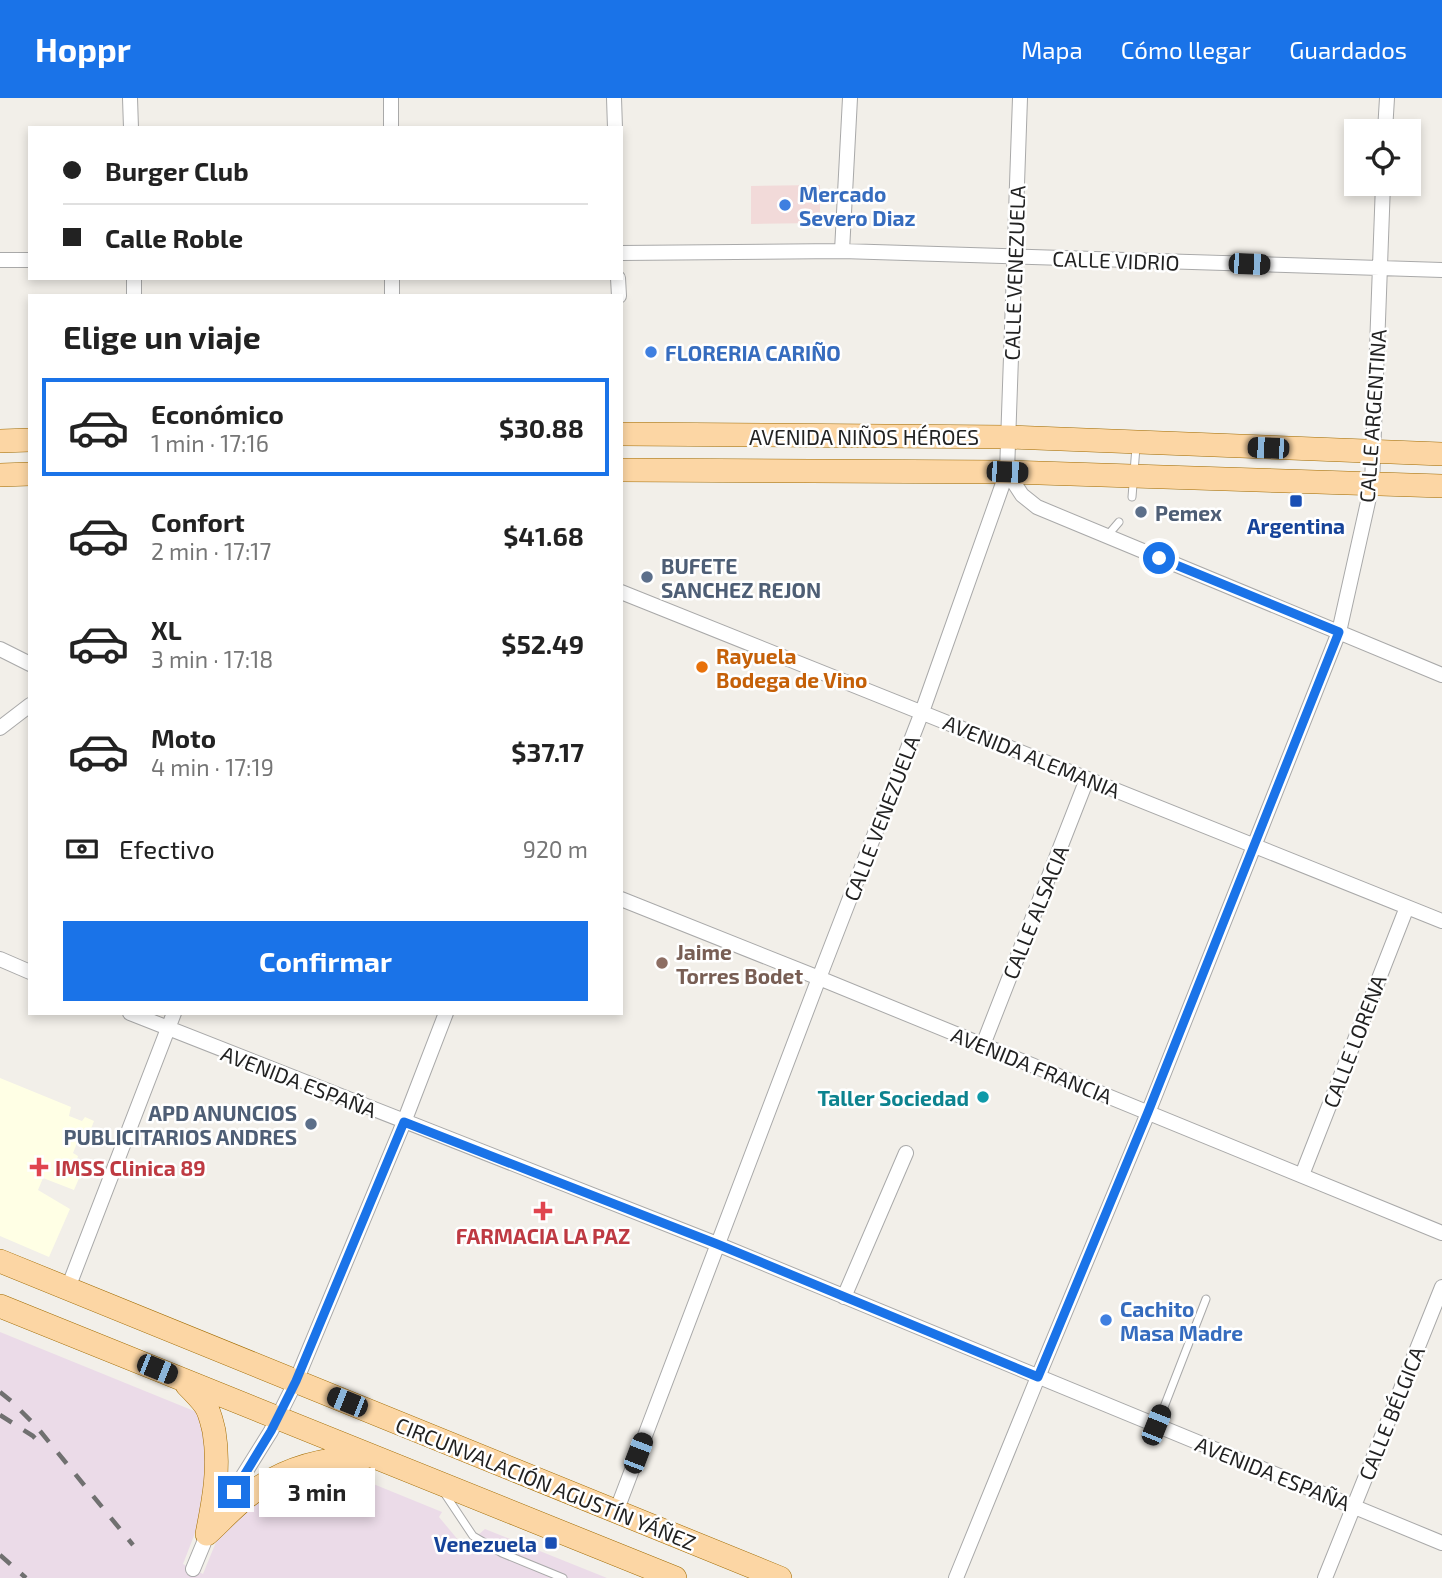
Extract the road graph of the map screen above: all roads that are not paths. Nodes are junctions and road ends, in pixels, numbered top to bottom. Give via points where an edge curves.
1 (130, 98) edge
2 (391, 98) edge
3 (614, 98) edge
4 (850, 98) edge
5 (1020, 98) edge
6 (1387, 98) edge
7 (1386, 119) edge
8 (131, 126) edge
9 (391, 126) edge
10 (615, 126) edge
11 (1383, 196) edge
12 (842, 251) junction
13 (623, 253) edge
14 (1014, 256) junction
15 (0, 259) edge
16 (28, 260) edge
17 (1380, 268) junction
18 (1442, 270) edge
19 (623, 434) edge
20 (1008, 437) junction
21 (28, 440) edge
22 (0, 441) edge
23 (1136, 442) junction
24 (1373, 452) junction
25 (1442, 454) edge
26 (623, 470) edge
27 (1007, 472) junction
28 (28, 474) edge
29 (0, 475) edge
30 (1372, 484) junction
31 (1442, 486) edge
32 (1132, 487) junction
33 (1119, 522) dead end
34 (1107, 536) junction
35 (623, 593) edge
36 (1339, 632) junction
37 (0, 649) edge
38 (28, 663) edge
39 (1442, 675) edge
40 (28, 707) edge
41 (922, 712) junction
42 (0, 728) edge
43 (1087, 779) junction
44 (1253, 845) junction
45 (623, 901) edge
46 (1407, 907) junction
47 (1442, 921) edge
48 (0, 959) edge
49 (28, 971) edge
50 (819, 978) junction
51 (135, 1015) edge
52 (173, 1015) edge
53 (445, 1015) edge
54 (168, 1029) junction
55 (982, 1045) junction
56 (1148, 1112) junction
57 (404, 1122) junction
58 (906, 1153) dead end
59 (1301, 1175) junction
60 (1442, 1233) edge
61 (717, 1244) junction
62 (0, 1261) edge
63 (1442, 1287) edge
64 (68, 1288) junction
65 (844, 1297) junction
66 (1206, 1299) dead end
67 (0, 1306) edge
68 (1038, 1377) junction
69 (183, 1380) junction
70 (296, 1381) junction
71 (278, 1419) junction
72 (1156, 1425) junction
73 (372, 1456) junction
74 (437, 1482) junction
75 (1353, 1506) junction
76 (616, 1512) junction
77 (207, 1535) junction
78 (1442, 1543) edge
79 (193, 1569) dead end
80 (563, 1578) edge
81 (675, 1578) edge
82 (780, 1578) edge
83 (956, 1578) edge
84 (1325, 1578) edge

1 - 8 street
2 - 9 street
3 - 10 street
4 - 12 street
5 - 14 street, CALLE VENEZUELA
6 - 7 street
11 - 17 street, CALLE ARGENTINA
12 - 13 street, CALLE VIDRIO
12 - 14 street, CALLE VIDRIO
14 - 17 street, CALLE VIDRIO
14 - 20 street, CALLE VENEZUELA
15 - 16 street
17 - 18 street, CALLE VIDRIO
17 - 24 street, CALLE ARGENTINA
19 - 20 main road, AVENIDA NIÑOS HÉROES
20 - 23 main road, AVENIDA NIÑOS HÉROES
20 - 27 street, CALLE VENEZUELA
21 - 22 main road
23 - 24 main road, AVENIDA NIÑOS HÉROES
23 - 32 lane
24 - 25 main road, AVENIDA NIÑOS HÉROES
24 - 30 street, CALLE ARGENTINA
26 - 27 main road, AVENIDA NIÑOS HÉROES
27 - 32 main road, AVENIDA NIÑOS HÉROES
27 - 34 street via 1037,508
27 - 41 street, CALLE VENEZUELA
28 - 29 main road
30 - 31 main road, AVENIDA NIÑOS HÉROES
30 - 32 main road, AVENIDA NIÑOS HÉROES
30 - 36 street, CALLE ARGENTINA
33 - 34 lane
34 - 36 street
35 - 41 street, AVENIDA ALEMANIA
36 - 39 street
36 - 44 street, CALLE ARGENTINA
37 - 38 street
40 - 42 street
41 - 43 street, AVENIDA ALEMANIA
41 - 50 street, CALLE VENEZUELA
43 - 44 street, AVENIDA ALEMANIA
43 - 55 street, CALLE ALSACIA
44 - 46 street, AVENIDA ALEMANIA
44 - 56 street, CALLE ARGENTINA
45 - 50 street, AVENIDA FRANCIA
46 - 47 street, AVENIDA ALEMANIA
46 - 59 street, CALLE LORENA
48 - 49 street
50 - 55 street, AVENIDA FRANCIA
50 - 61 street, CALLE VENEZUELA
51 - 54 street, AVENIDA ESPAÑA
52 - 54 street
53 - 57 street
54 - 57 street, AVENIDA ESPAÑA
54 - 64 street
55 - 56 street, AVENIDA FRANCIA
56 - 59 street, AVENIDA FRANCIA
56 - 68 street, CALLE ARGENTINA
57 - 61 street, AVENIDA ESPAÑA
57 - 70 street
58 - 65 street
59 - 60 street, AVENIDA FRANCIA
61 - 65 street, AVENIDA ESPAÑA
61 - 76 street, CALLE VENEZUELA
62 - 64 main road, CIRCUNVALACIÓN AGUSTÍN YÁÑEZ
63 - 75 street, CALLE BÉLGICA
64 - 70 main road, CIRCUNVALACIÓN AGUSTÍN YÁÑEZ
65 - 68 street, AVENIDA ESPAÑA
66 - 72 lane
67 - 69 main road, CIRCUNVALACIÓN AGUSTÍN YÁÑEZ
68 - 72 street, AVENIDA ESPAÑA
68 - 83 street, CALLE ARGENTINA
69 - 71 main road, CIRCUNVALACIÓN AGUSTÍN YÁÑEZ
69 - 77 main road via 206,1406 214,1432 216,1489
70 - 71 street
70 - 76 main road, CIRCUNVALACIÓN AGUSTÍN YÁÑEZ
71 - 73 main road, CIRCUNVALACIÓN AGUSTÍN YÁÑEZ
71 - 77 street
72 - 75 street, AVENIDA ESPAÑA
73 - 74 main road, CIRCUNVALACIÓN AGUSTÍN YÁÑEZ
73 - 77 main road via 312,1463 278,1477 245,1498
74 - 80 lane via 473,1536
74 - 81 main road, CIRCUNVALACIÓN AGUSTÍN YÁÑEZ
75 - 78 street, AVENIDA ESPAÑA
75 - 84 street, CALLE BÉLGICA
76 - 82 main road, CIRCUNVALACIÓN AGUSTÍN YÁÑEZ
77 - 79 street

